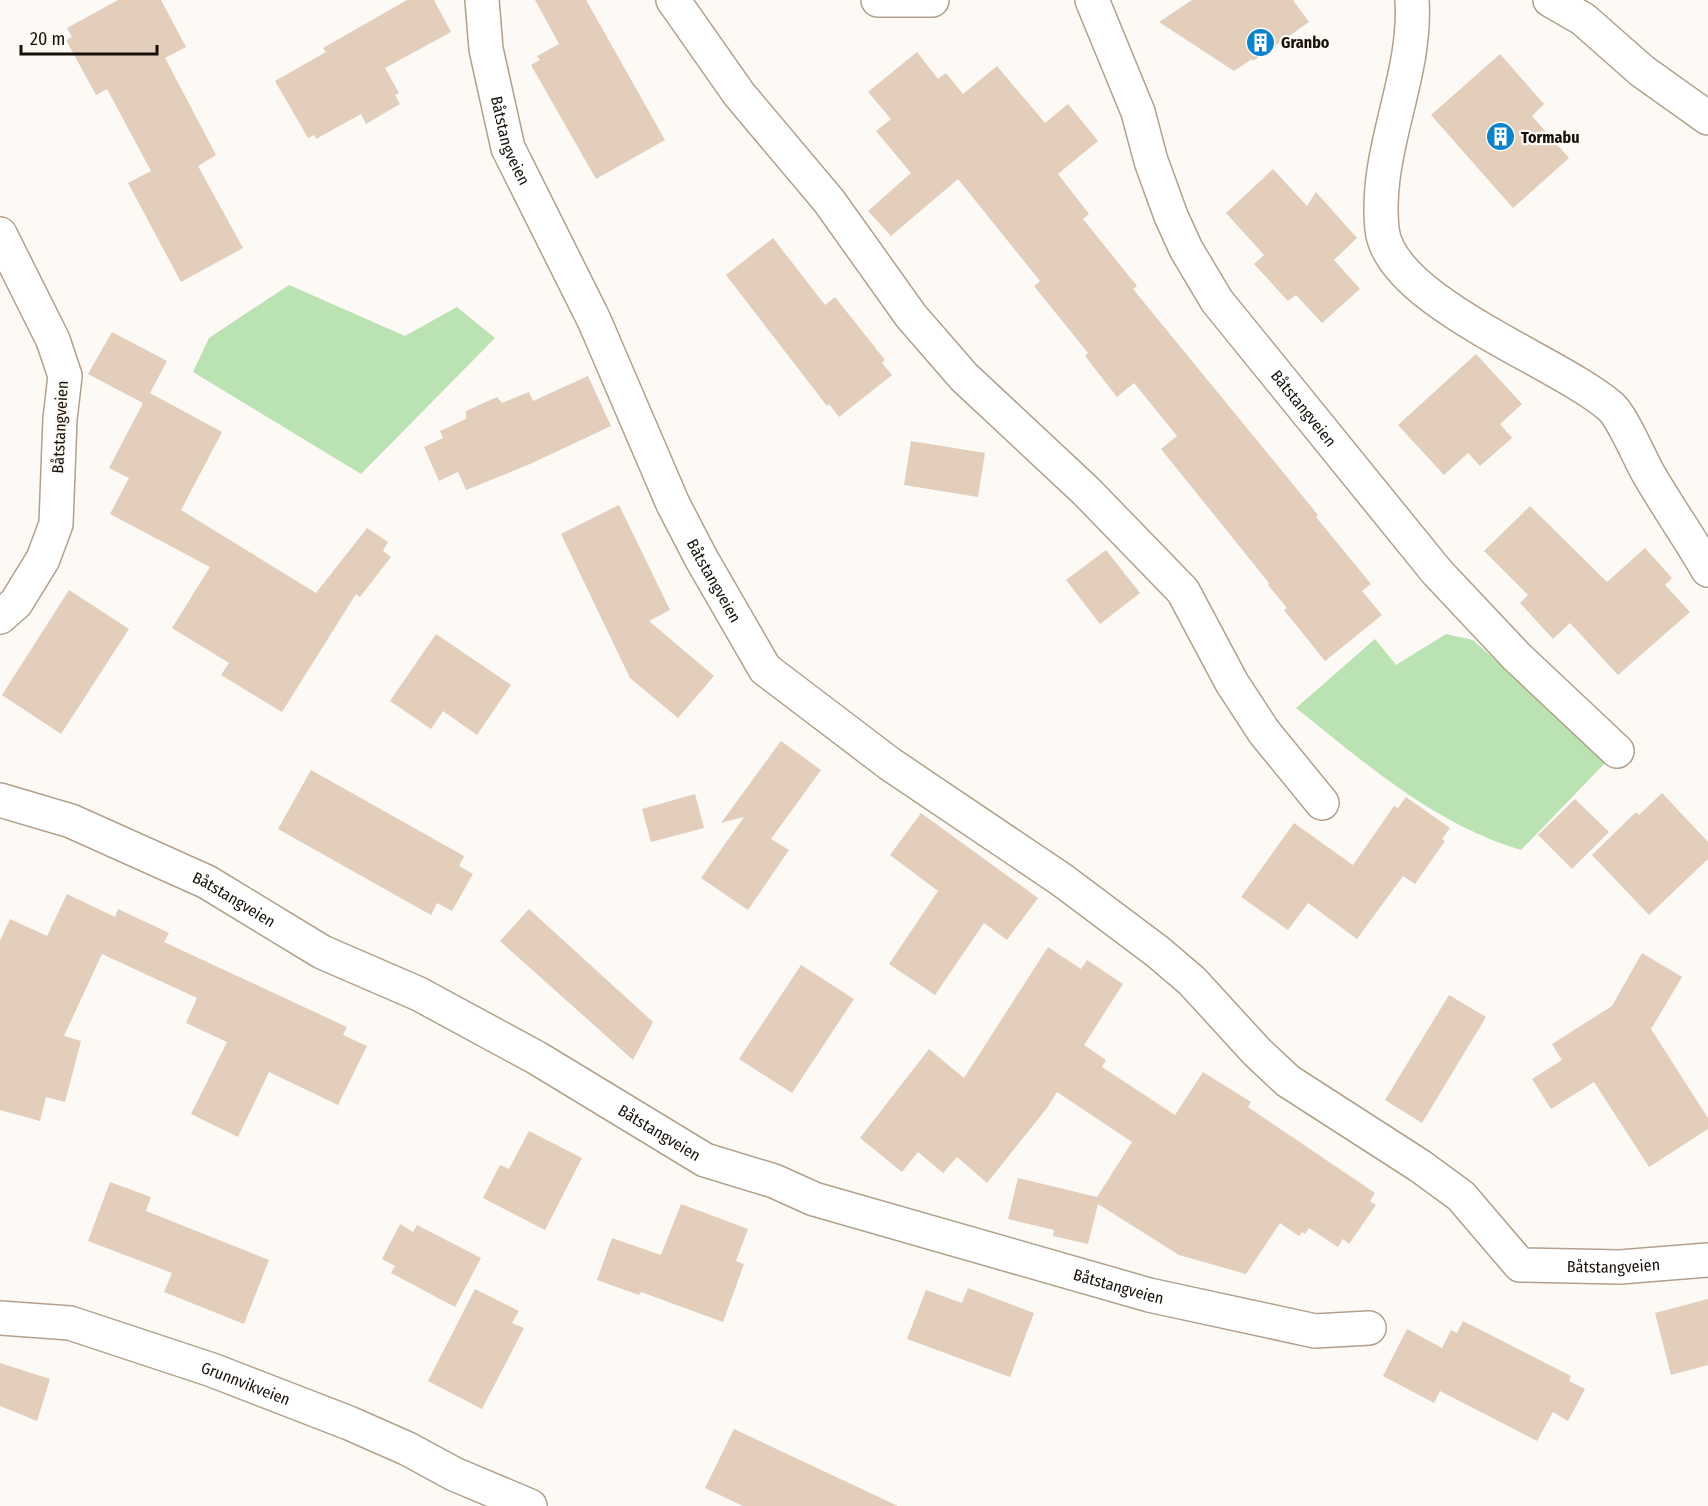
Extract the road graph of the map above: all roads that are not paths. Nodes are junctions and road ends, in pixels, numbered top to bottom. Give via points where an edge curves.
1 (482, 0) edge
2 (673, 0) edge
3 (878, 0) edge
4 (932, 0) edge
5 (1092, 0) edge
6 (1412, 0) edge
7 (1550, 0) edge
8 (1708, 118) edge
9 (0, 234) edge
10 (1708, 570) edge
11 (0, 617) edge
12 (1617, 751) dead end
13 (0, 800) edge
14 (1322, 803) dead end
15 (1708, 1260) edge
16 (0, 1318) edge
17 (1369, 1328) dead end
18 (480, 1496) edge
19 (530, 1506) edge

1 - 15 street, Båtstangveien via 486,49 508,148 594,320 673,504 765,669 890,765 1062,880 1158,952 1192,981 1288,1081 1461,1196 1520,1265 1577,1268
2 - 14 street via 739,94 829,201 911,316 964,376 1086,491 1183,591 1264,732
3 - 4 street
5 - 12 street, Båtstangveien via 1138,112 1171,216 1217,301 1437,572 1516,656
6 - 10 street via 1411,50 1384,174 1382,229 1387,250 1408,278 1440,303 1612,407
7 - 8 street via 1583,19 1642,71
9 - 11 street, Båtstangveien via 53,340 64,376 56,524 43,559 16,603
13 - 17 street, Båtstangveien via 71,821 207,882 322,952 419,994 537,1058 705,1160 774,1181 814,1199 1149,1295 1315,1332
16 - 18 street, Grunnvikveien via 70,1323 110,1334 349,1423 408,1449
18 - 19 street, Grunnvikveien

